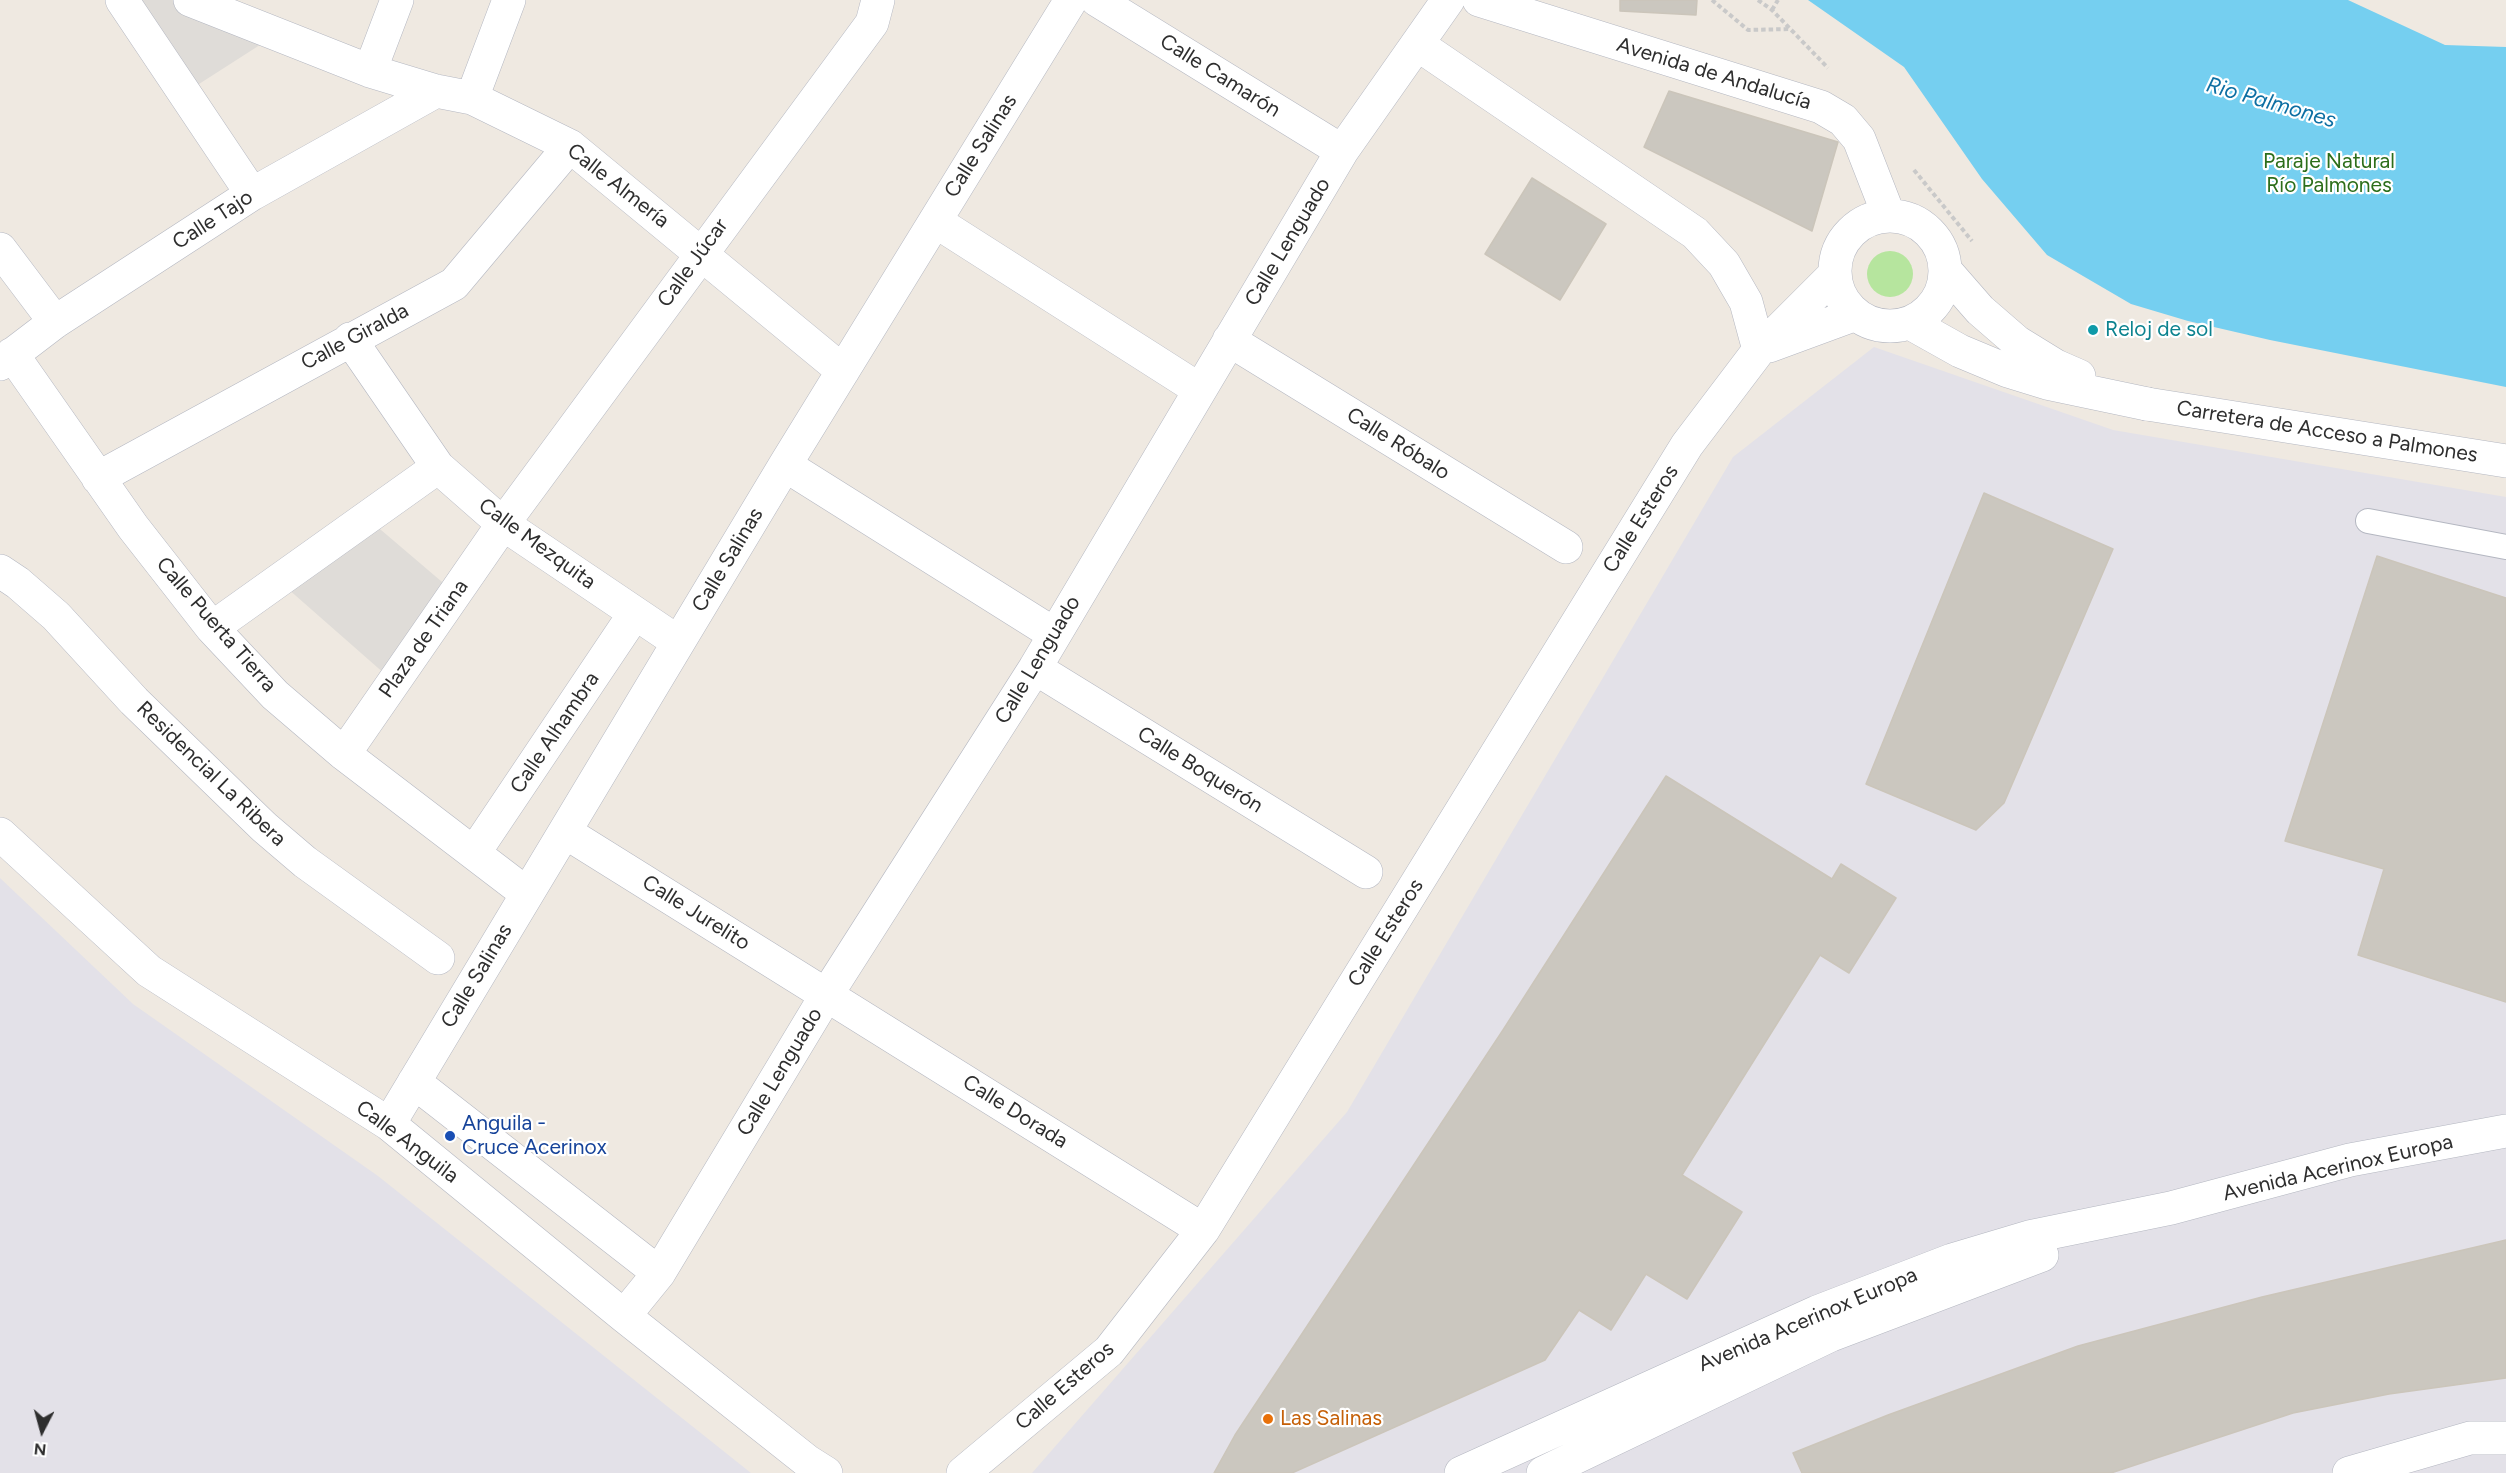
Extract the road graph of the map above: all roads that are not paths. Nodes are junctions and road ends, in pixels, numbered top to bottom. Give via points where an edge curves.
1 (122, 0) edge
2 (190, 0) edge
3 (397, 0) edge
4 (510, 0) edge
5 (878, 0) edge
6 (1071, 0) edge
7 (1097, 0) edge
8 (1448, 0) edge
9 (1479, 0) edge
10 (1417, 44) junction
11 (370, 71) junction
12 (436, 91) junction
13 (472, 98) junction
14 (570, 146) junction
15 (1342, 151) junction
16 (252, 194) junction
17 (1889, 216) junction
18 (935, 220) junction
19 (0, 249) edge
20 (701, 253) junction
21 (1946, 271) junction
22 (1834, 275) junction
23 (1856, 314) junction
24 (55, 322) junction
25 (1910, 323) junction
26 (350, 339) junction
27 (1229, 340) junction
28 (1759, 350) junction
29 (6, 359) edge
30 (843, 371) junction
31 (1200, 390) junction
32 (2147, 404) junction
33 (2506, 461) edge
34 (785, 465) junction
35 (438, 467) junction
36 (98, 478) junction
37 (2368, 521) dead end
38 (503, 524) junction
39 (2506, 547) edge
40 (1566, 548) dead end
41 (0, 571) edge
42 (635, 613) junction
43 (212, 628) junction
44 (1054, 634) junction
45 (678, 642) junction
46 (1035, 668) junction
47 (344, 754) junction
48 (565, 832) junction
49 (0, 834) edge
50 (474, 853) junction
51 (1366, 872) dead end
52 (526, 893) junction
53 (438, 958) dead end
54 (827, 994) junction
55 (414, 1082) junction
56 (389, 1124) junction
57 (2506, 1131) edge
58 (2170, 1208) junction
59 (1203, 1230) junction
60 (659, 1273) junction
61 (624, 1316) junction
62 (2506, 1438) edge
63 (817, 1469) edge
64 (963, 1473) edge
65 (1461, 1473) edge
66 (1543, 1473) edge
67 (2349, 1473) edge

1 - 16 street
2 - 11 street, Calle Almería
3 - 11 street
4 - 13 street
5 - 20 street, Calle Júcar via 872,23
6 - 18 street, Calle Salinas
7 - 15 street, Calle Camarón
8 - 10 street, Calle Lenguado
9 - 17 street, Avenida de Andalucía via 1821,107 1843,120 1859,139
10 - 15 street, Calle Lenguado
10 - 28 street via 1695,233 1724,264 1746,302
11 - 12 street, Calle Almería
12 - 13 street, Calle Almería
12 - 16 street, Calle Tajo
13 - 14 street, Calle Almería
14 - 20 street, Calle Almería
14 - 26 street, Calle Giralda via 454,284
15 - 27 street, Calle Lenguado
16 - 24 street, Calle Tajo
17 - 21 street via 1905,218 1932,234
17 - 22 street via 1859,225 1848,236 1840,249
18 - 30 street, Calle Salinas
18 - 31 street
19 - 24 street
20 - 30 street, Calle Almería
20 - 38 street, Calle Júcar
21 - 25 street via 1933,306
21 - 32 street via 1980,310 2017,342 2056,366
22 - 23 street via 1841,295
22 - 28 street, Calle Esteros
23 - 25 street via 1876,324
23 - 28 street
24 - 29 street, Calle Tajo
25 - 32 street via 1960,351 2008,371
26 - 35 street, Calle Mezquita
26 - 36 street, Calle Giralda
27 - 31 street, Calle Lenguado
27 - 40 street, Calle Róbalo
28 - 59 street, Calle Esteros via 1687,445
29 - 36 street, Calle Puerta Tierra
30 - 34 street, Calle Salinas
31 - 44 street, Calle Lenguado
32 - 33 street, Carretera de Acceso a Palmones
34 - 44 street
34 - 45 street, Calle Salinas
35 - 38 street, Calle Mezquita
35 - 43 street
36 - 43 street, Calle Puerta Tierra
37 - 39 lane
38 - 42 street, Calle Mezquita
38 - 47 street, Plaza de Triana
41 - 53 street, Residencial La Ribera via 56,616 134,701 264,827 305,862
42 - 45 street, Calle Mezquita
42 - 50 street, Calle Alhambra
43 - 47 street, Calle Puerta Tierra via 274,695
44 - 46 street, Calle Lenguado
45 - 48 street, Calle Salinas
46 - 51 street, Calle Boquerón
46 - 54 street, Calle Lenguado
47 - 50 street, Calle Puerta Tierra
48 - 52 street, Calle Salinas
48 - 54 street, Calle Jurelito
49 - 56 street, Calle Anguila via 149,971
50 - 52 street, Calle Puerta Tierra
52 - 55 street, Calle Salinas
54 - 59 street, Calle Dorada
54 - 60 street, Calle Lenguado
55 - 56 street, Calle Salinas
55 - 60 street
56 - 61 street, Calle Anguila
57 - 58 street, Avenida Acerinox Europa via 2350,1160
58 - 65 street, Avenida Acerinox Europa via 2029,1237 1952,1260 1817,1312
58 - 66 street, Avenida Acerinox Europa via 1831,1335
59 - 64 street, Calle Esteros via 1109,1351
60 - 61 street, Calle Lenguado
61 - 63 street, Calle Anguila
62 - 67 street via 2470,1438

